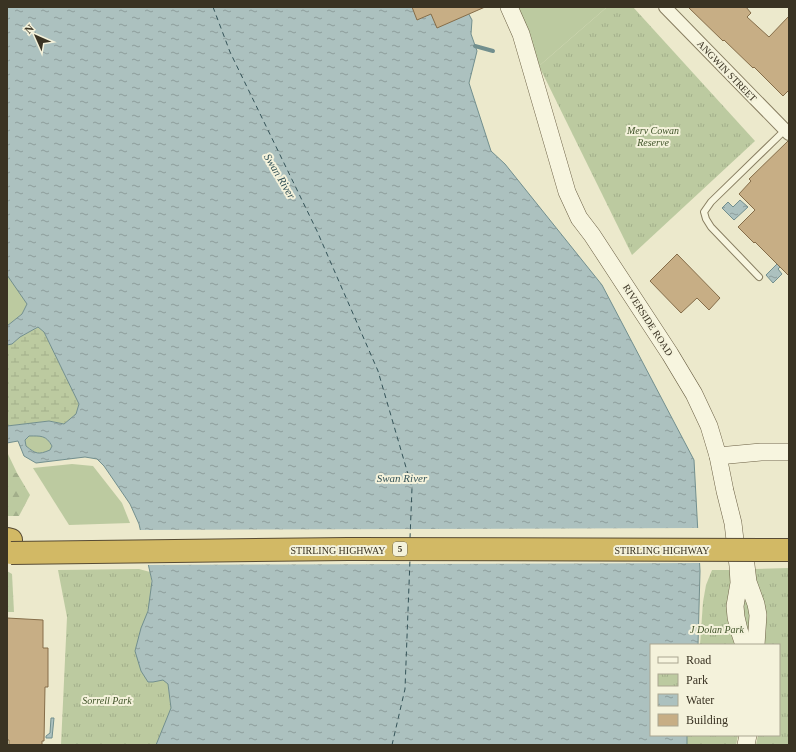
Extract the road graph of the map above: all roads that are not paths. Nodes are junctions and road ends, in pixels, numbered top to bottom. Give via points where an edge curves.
1 (509, 7) edge
2 (520, 7) edge
3 (665, 7) edge
4 (787, 132) edge
5 (759, 277) dead end
6 (789, 452) edge
7 (723, 455) junction
8 (789, 535) edge
9 (9, 546) edge
10 (789, 550) edge
11 (744, 644) edge
12 (756, 644) edge

1 - 7 street, RIVERSIDE ROAD via 521,34 567,192 579,218 670,354 694,394
2 - 7 street, RIVERSIDE ROAD via 552,122 574,188 626,276 712,409 718,423
3 - 4 street, ANGWIN STREET
4 - 5 lane via 710,202 704,212 711,227
6 - 7 street
7 - 11 street, RIVERSIDE ROAD via 725,491 733,523 738,566 736,612
7 - 12 street, RIVERSIDE ROAD via 742,538 748,582 758,615
8 - 9 highway, STIRLING HIGHWAY / 5
9 - 10 highway, STIRLING HIGHWAY / 5, bridge

